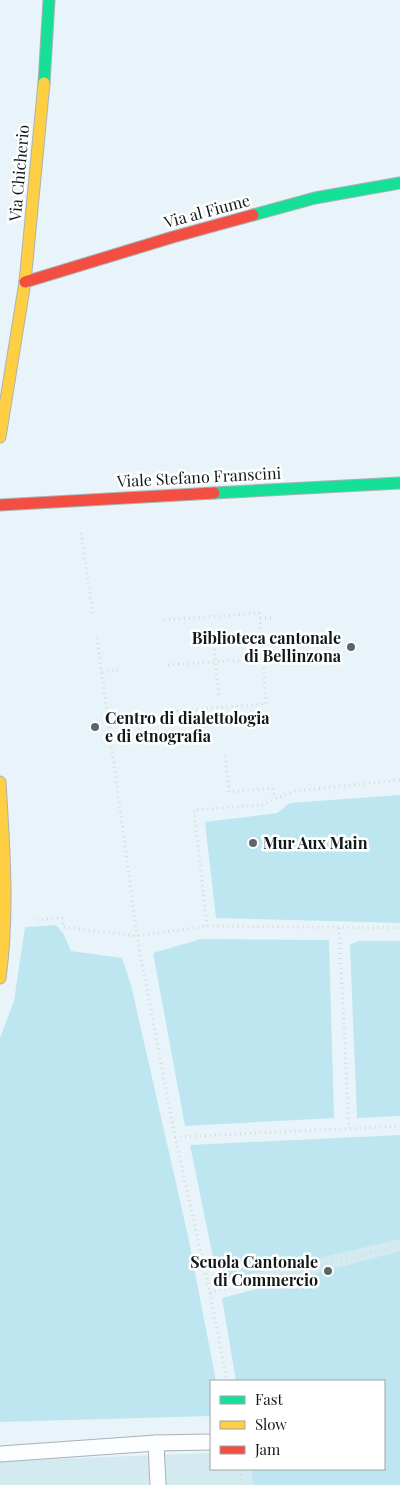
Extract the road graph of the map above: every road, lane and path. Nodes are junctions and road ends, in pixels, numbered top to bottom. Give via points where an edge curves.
1 (49, 0) edge
2 (400, 183) edge
3 (25, 282) junction
4 (0, 437) edge
5 (400, 483) edge
6 (75, 500) junction
7 (0, 504) edge
8 (93, 614) dead end
9 (260, 618) junction
10 (271, 618) dead end
11 (164, 620) dead end
12 (212, 629) dead end
13 (98, 638) dead end
14 (260, 659) dead end
15 (215, 662) junction
16 (168, 665) dead end
17 (118, 670) dead end
18 (102, 672) junction
19 (219, 698) dead end
20 (172, 712) dead end
21 (225, 756) dead end
22 (400, 780) edge
23 (0, 782) edge
24 (276, 798) junction
25 (62, 918) dead end
26 (207, 926) junction
27 (340, 928) junction
28 (400, 928) edge
29 (138, 936) junction
30 (0, 978) edge
31 (400, 1126) edge
32 (350, 1128) junction
33 (175, 1137) junction
34 (400, 1246) edge
35 (210, 1293) junction
36 (227, 1380) edge
37 (210, 1442) edge
38 (156, 1444) junction
39 (0, 1454) edge
40 (240, 1470) edge
41 (158, 1485) edge
42 (241, 1485) edge

1 - 3 street, Via Chicherio
2 - 3 street, Via al Fiume via 306,201
3 - 4 street, Via Chicherio
5 - 6 street, Viale Stefano Franscini
6 - 7 street, Viale Stefano Franscini
6 - 8 path
9 - 10 path
9 - 11 path via 259,613
9 - 20 path via 266,704
12 - 15 path
13 - 18 path
14 - 15 path
15 - 16 path
15 - 19 path
17 - 18 path
18 - 29 path
21 - 24 path via 229,792 272,788
22 - 24 path via 294,790
23 - 30 street via 6,923
24 - 26 path via 262,805 194,810
25 - 29 path via 63,927
26 - 27 path
26 - 29 path
27 - 28 path
27 - 32 path
29 - 33 path
31 - 32 path
32 - 33 path
33 - 35 path
34 - 35 path
35 - 36 path
37 - 38 lane
38 - 39 lane
38 - 41 lane
40 - 42 path

